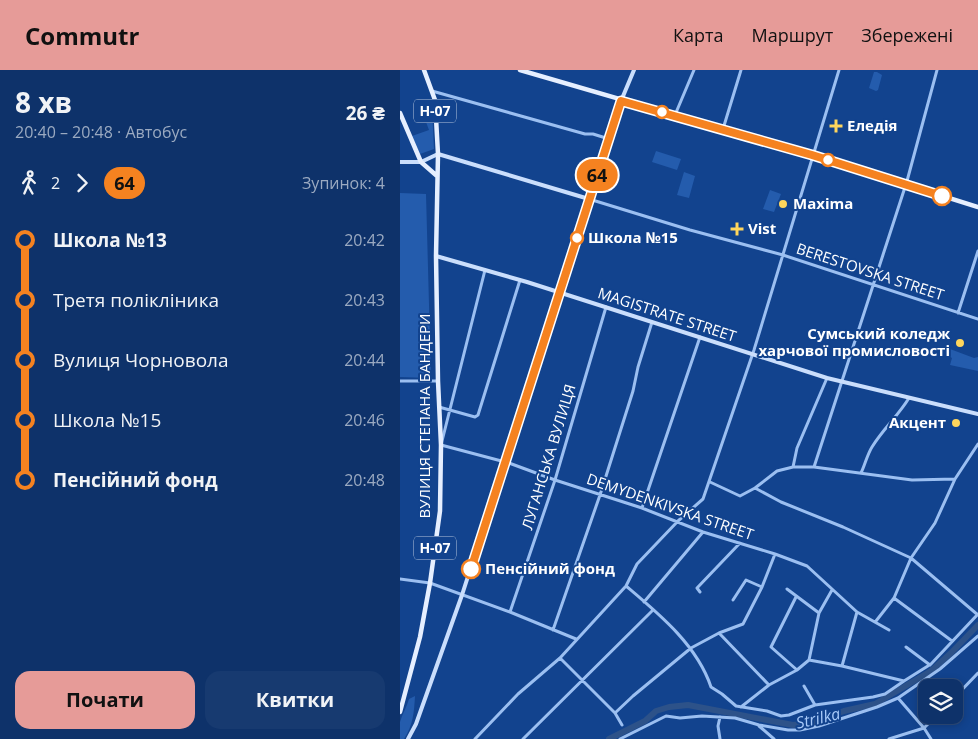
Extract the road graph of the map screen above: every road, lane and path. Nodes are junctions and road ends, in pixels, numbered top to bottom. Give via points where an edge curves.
1 (424, 70) edge
2 (520, 70) edge
3 (634, 70) edge
4 (694, 70) edge
5 (741, 70) edge
6 (839, 70) edge
7 (937, 70) edge
8 (432, 91) junction
9 (621, 101) junction
10 (400, 113) edge
11 (675, 116) junction
12 (723, 129) junction
13 (609, 139) junction
14 (438, 154) junction
15 (812, 155) junction
16 (400, 162) edge
17 (421, 162) junction
18 (437, 176) junction
19 (906, 184) junction
20 (589, 199) junction
21 (978, 207) edge
22 (978, 250) edge
23 (782, 255) junction
24 (436, 256) junction
25 (486, 270) junction
26 (520, 280) junction
27 (873, 285) junction
28 (560, 292) junction
29 (606, 307) junction
30 (958, 313) junction
31 (978, 319) edge
32 (652, 322) junction
33 (700, 337) junction
34 (752, 353) junction
35 (827, 378) junction
36 (438, 381) junction
37 (400, 382) edge
38 (842, 382) junction
39 (909, 398) junction
40 (439, 406) junction
41 (450, 410) junction
42 (978, 414) edge
43 (978, 444) edge
44 (441, 445) junction
45 (506, 462) junction
46 (792, 467) junction
47 (814, 467) junction
48 (861, 474) junction
49 (955, 479) junction
50 (555, 480) junction
51 (710, 482) junction
52 (755, 488) junction
53 (600, 495) junction
54 (642, 508) junction
55 (678, 522) junction
56 (703, 532) junction
57 (740, 544) junction
58 (775, 554) junction
59 (911, 558) junction
60 (400, 579) edge
61 (430, 584) junction
62 (626, 586) junction
63 (762, 587) junction
64 (788, 589) dead end
65 (832, 590) junction
66 (700, 592) dead end
67 (462, 595) junction
68 (796, 597) junction
69 (894, 598) junction
70 (733, 600) dead end
71 (644, 602) junction
72 (653, 610) junction
73 (510, 612) junction
74 (857, 612) junction
75 (819, 613) junction
76 (978, 614) edge
77 (876, 621) junction
78 (553, 630) junction
79 (890, 630) dead end
80 (719, 633) junction
81 (978, 636) edge
82 (576, 639) junction
83 (952, 641) junction
84 (906, 647) dead end
85 (691, 648) junction
86 (560, 658) junction
87 (809, 660) junction
88 (930, 665) junction
89 (842, 666) junction
90 (797, 670) junction
91 (978, 672) edge
92 (582, 682) junction
93 (904, 682) junction
94 (769, 685) junction
95 (804, 686) dead end
96 (963, 688) edge
97 (898, 698) junction
98 (815, 705) junction
99 (741, 707) junction
100 (400, 712) edge
101 (615, 714) junction
102 (720, 717) junction
103 (928, 724) edge
104 (622, 725) dead end
105 (759, 725) junction
106 (924, 728) junction
107 (408, 739) edge
108 (475, 739) edge
109 (524, 739) edge
110 (620, 739) edge
111 (720, 739) edge
112 (774, 739) edge
113 (889, 739) edge
114 (931, 739) edge

1 - 8 main road, ВУЛИЦЯ СТЕПАНА БАНДЕРИ / Н-07
2 - 9 main road
3 - 9 street
4 - 11 street
5 - 12 street
6 - 15 street
7 - 19 street
8 - 13 street
8 - 14 main road, ВУЛИЦЯ СТЕПАНА БАНДЕРИ / Н-07
9 - 11 main road
9 - 13 street
10 - 17 main road, Н-07
11 - 12 main road
12 - 15 main road
13 - 20 street
14 - 17 street
14 - 18 main road, ВУЛИЦЯ СТЕПАНА БАНДЕРИ / Н-07
14 - 20 street, BERESTOVSKA STREET
15 - 19 main road
15 - 23 street
16 - 17 street
17 - 18 main road, Н-07
18 - 24 main road, ВУЛИЦЯ СТЕПАНА БАНДЕРИ / Н-07
19 - 21 main road
19 - 27 street
20 - 23 street, BERESTOVSKA STREET
20 - 28 street
22 - 30 street
23 - 27 street, BERESTOVSKA STREET
23 - 34 street
24 - 25 street, MAGISTRATE STREET
24 - 36 main road, ВУЛИЦЯ СТЕПАНА БАНДЕРИ / Н-07
25 - 26 street, MAGISTRATE STREET
25 - 41 street
26 - 28 street, MAGISTRATE STREET
26 - 41 street via 478,415
27 - 30 street, BERESTOVSKA STREET
27 - 38 street
28 - 29 street, MAGISTRATE STREET
28 - 45 street
29 - 32 street, MAGISTRATE STREET
29 - 50 street, ЛУГАНСЬКА ВУЛИЦЯ
30 - 31 street, BERESTOVSKA STREET
32 - 33 street, MAGISTRATE STREET
32 - 53 street
33 - 34 street, MAGISTRATE STREET
33 - 54 street
34 - 35 street, MAGISTRATE STREET
34 - 51 street
35 - 38 street, MAGISTRATE STREET
35 - 46 street
36 - 37 street
36 - 40 main road, ВУЛИЦЯ СТЕПАНА БАНДЕРИ / Н-07
38 - 39 street, MAGISTRATE STREET
38 - 47 street
39 - 42 street, MAGISTRATE STREET
39 - 48 street via 871,448
40 - 41 street
40 - 44 main road, ВУЛИЦЯ СТЕПАНА БАНДЕРИ / Н-07
41 - 44 street
43 - 49 street
44 - 45 street, DEMYDENKIVSKA STREET
44 - 61 main road, ВУЛИЦЯ СТЕПАНА БАНДЕРИ / Н-07 via 440,512
45 - 50 street, DEMYDENKIVSKA STREET
45 - 67 street
46 - 47 street
46 - 52 street via 777,471
47 - 48 street
48 - 49 street via 912,480
49 - 59 street via 935,522
50 - 53 street, DEMYDENKIVSKA STREET
50 - 73 street, ЛУГАНСЬКА ВУЛИЦЯ
51 - 52 street via 740,496
51 - 55 street via 703,499
52 - 59 street
53 - 54 street, DEMYDENKIVSKA STREET
53 - 78 street
54 - 55 street, DEMYDENKIVSKA STREET
55 - 56 street, DEMYDENKIVSKA STREET
55 - 62 street via 637,564
56 - 57 street, DEMYDENKIVSKA STREET
56 - 71 street
57 - 58 street, DEMYDENKIVSKA STREET
57 - 66 street via 697,588
58 - 63 street
58 - 65 street, DEMYDENKIVSKA STREET via 807,566
59 - 69 street
59 - 76 street
60 - 61 street
61 - 67 street
61 - 100 main road, ВУЛИЦЯ СТЕПАНА БАНДЕРИ / Н-07
62 - 71 street
62 - 82 street
63 - 70 street via 746,580
63 - 80 street via 743,624
64 - 68 street
65 - 74 street, DEMYDENKIVSKA STREET
65 - 75 street
67 - 73 street
67 - 107 street
68 - 75 street
68 - 90 street via 771,647
69 - 77 street
69 - 83 street
71 - 72 street
72 - 85 street
72 - 92 street
73 - 78 street
74 - 77 street, DEMYDENKIVSKA STREET
74 - 89 street
75 - 87 street
76 - 83 street
77 - 79 street, DEMYDENKIVSKA STREET
78 - 82 street
80 - 85 street
80 - 94 street
81 - 97 street via 940,669
82 - 86 street
83 - 88 street
84 - 88 street
85 - 99 street via 711,687
85 - 101 street
86 - 92 street
86 - 108 street via 518,694
87 - 89 street
87 - 90 street
88 - 93 street
89 - 93 street
90 - 94 street
91 - 96 street
92 - 101 street
92 - 109 street
93 - 98 street via 885,694
94 - 99 street
95 - 98 street
97 - 105 street via 851,716 800,730
97 - 106 street
98 - 99 street via 780,716
101 - 104 street
102 - 105 street
102 - 110 street via 666,716
102 - 111 street
103 - 106 street
105 - 112 street
106 - 113 street
106 - 114 street

